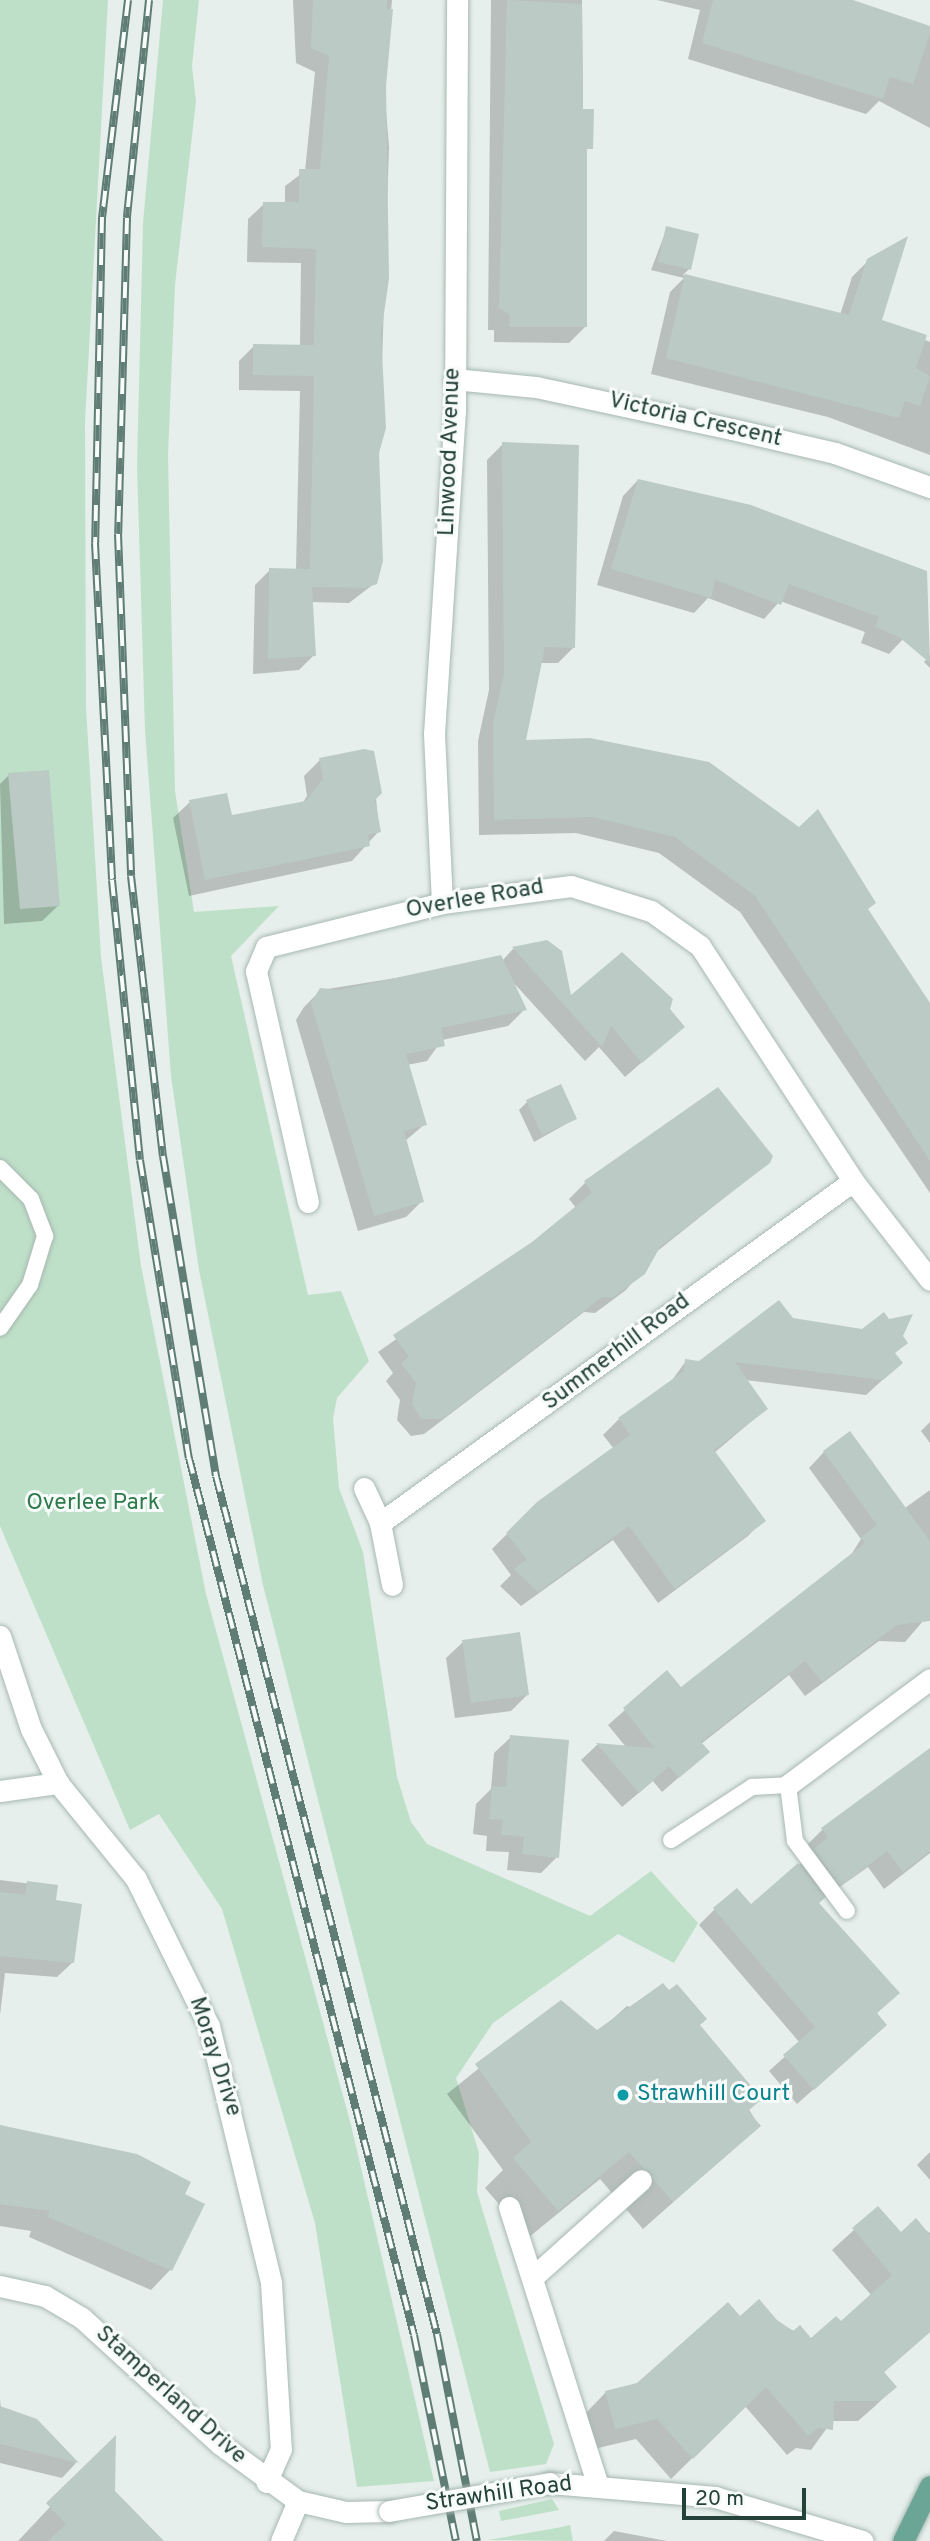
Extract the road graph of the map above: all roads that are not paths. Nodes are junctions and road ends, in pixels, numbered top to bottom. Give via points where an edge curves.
1 (457, 0) edge
2 (454, 379) junction
3 (930, 487) edge
4 (442, 903) junction
5 (0, 1168) edge
6 (853, 1181) junction
7 (308, 1202) dead end
8 (930, 1280) edge
9 (0, 1328) edge
10 (364, 1488) dead end
11 (380, 1523) junction
12 (392, 1585) dead end
13 (0, 1636) edge
14 (930, 1679) edge
15 (58, 1783) junction
16 (788, 1785) junction
17 (0, 1791) edge
18 (671, 1840) dead end
19 (847, 1911) dead end
20 (641, 2180) dead end
21 (509, 2207) dead end
22 (533, 2277) junction
23 (0, 2286) edge
24 (266, 2482) junction
25 (597, 2483) junction
26 (930, 2486) edge
27 (298, 2501) junction
28 (281, 2541) edge
29 (863, 2541) edge
30 (903, 2541) edge

1 - 2 street, Linwood Avenue
2 - 3 street, Victoria Crescent via 536,387 732,429 835,453
2 - 4 street, Linwood Avenue via 434,734
4 - 6 street, Overlee Road via 571,886 651,911 700,946 721,974
4 - 7 street, Overlee Road via 280,941 258,958
5 - 9 lane via 31,1199 45,1236 30,1285
6 - 8 street, Overlee Road
6 - 11 street, Summerhill Road
10 - 11 street
11 - 12 street
13 - 15 street, Moray Drive via 31,1729
14 - 16 street
15 - 17 street
15 - 24 street, Moray Drive via 136,1879 209,2026 271,2283 281,2449
16 - 18 lane via 752,1787
16 - 19 lane via 795,1841
20 - 22 street
21 - 22 street
22 - 25 street
23 - 24 street, Stamperland Drive via 45,2296 82,2318
24 - 27 street, Stamperland Drive
25 - 27 street, Strawhill Road, bridge via 550,2483 389,2511 346,2512
25 - 29 street, Strawhill Road via 715,2497
26 - 30 main road
27 - 28 street

